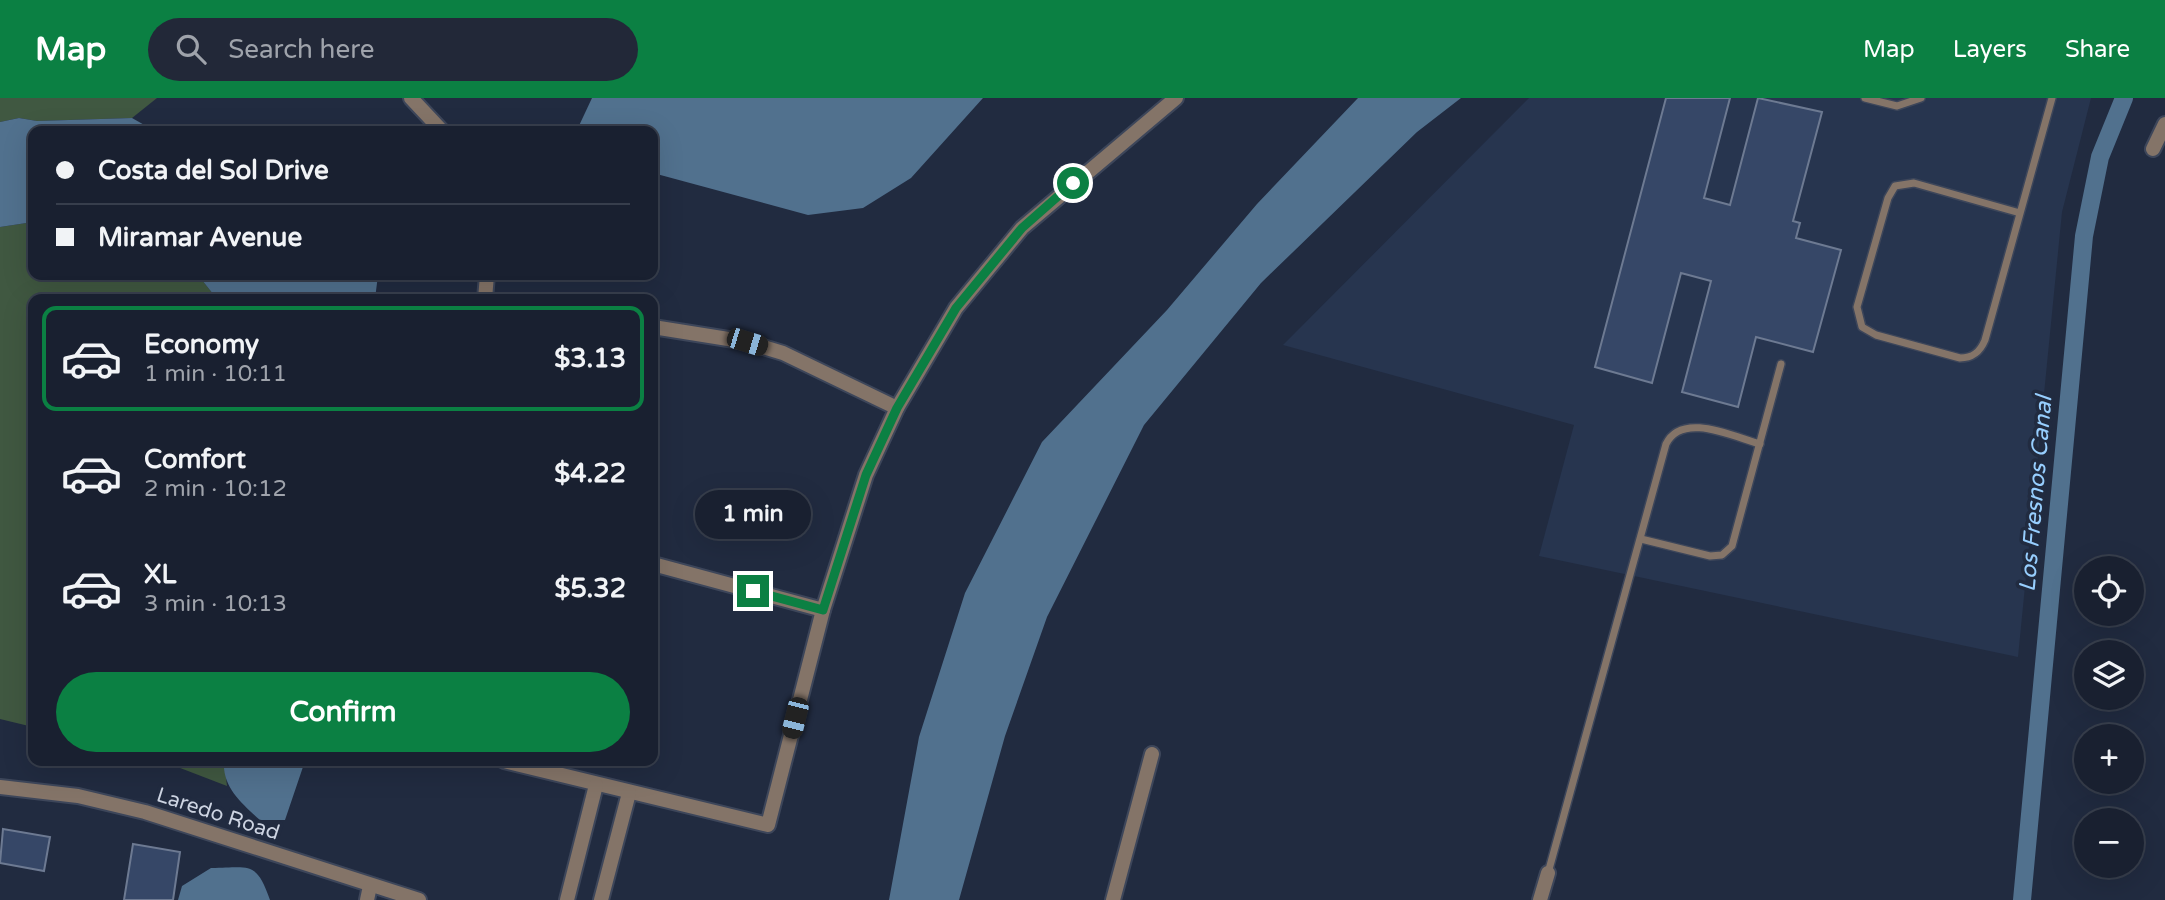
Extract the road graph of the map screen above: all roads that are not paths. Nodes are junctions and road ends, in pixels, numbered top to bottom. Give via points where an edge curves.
1 (411, 98) edge
2 (1176, 98) edge
3 (1865, 98) edge
4 (1922, 98) edge
5 (2052, 98) edge
6 (2165, 124) edge
7 (437, 126) edge
8 (2153, 149) dead end
9 (2020, 213) junction
10 (658, 328) edge
11 (1781, 364) dead end
12 (897, 408) junction
13 (1760, 444) junction
14 (1641, 539) junction
15 (658, 565) edge
16 (823, 610) junction
17 (1152, 754) dead end
18 (523, 766) edge
19 (596, 785) junction
20 (0, 786) edge
21 (629, 793) junction
22 (1548, 873) joint
23 (369, 893) edge
24 (419, 900) edge
25 (567, 900) edge
26 (601, 900) edge
27 (1113, 900) edge
28 (1540, 900) edge

1 - 7 street
2 - 12 street via 1022,228 956,308
3 - 4 lane via 1897,106
5 - 9 lane
6 - 8 street
9 - 9 lane via 1985,340 1977,353 1960,358 1862,327 1857,307 1895,186 1914,183
10 - 12 street via 747,342 783,353
11 - 13 lane
12 - 16 street via 866,475
13 - 14 lane via 1735,539 1727,551 1710,556
13 - 14 lane via 1698,427 1673,433 1666,444
14 - 22 lane
15 - 16 street
16 - 21 street via 768,825
17 - 27 street
18 - 19 street
19 - 21 street
19 - 25 street
20 - 23 street, Laredo Road via 78,796 145,812
21 - 26 street
22 - 28 street
23 - 24 street, Laredo Road

